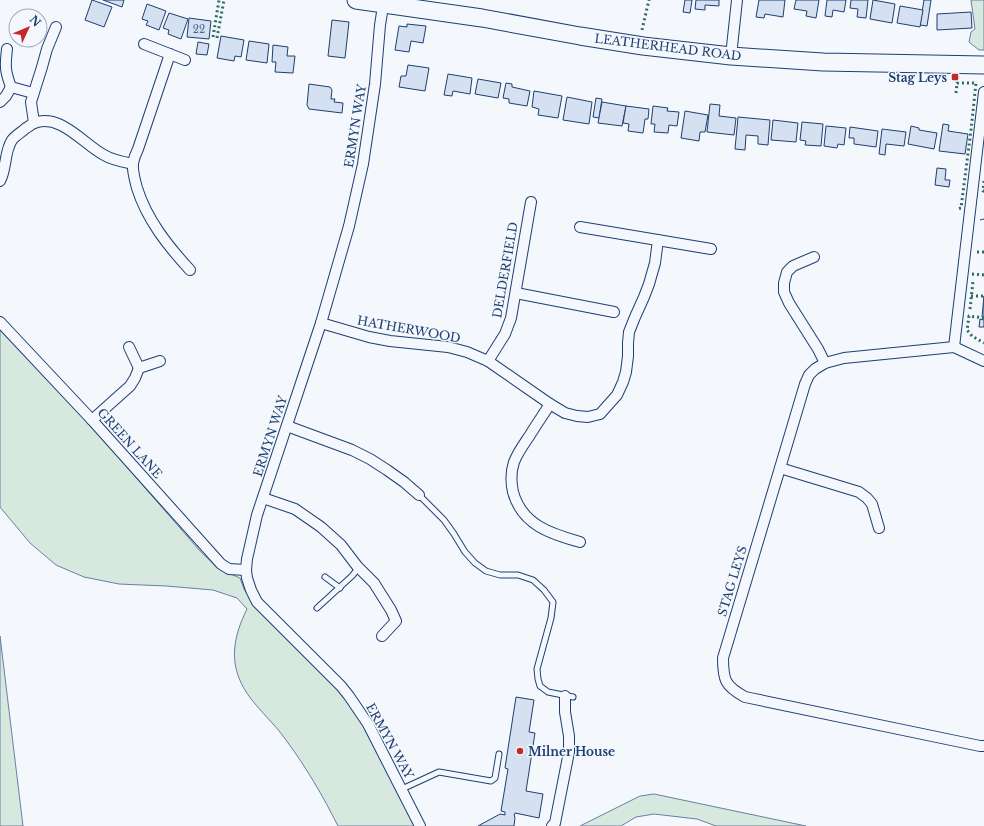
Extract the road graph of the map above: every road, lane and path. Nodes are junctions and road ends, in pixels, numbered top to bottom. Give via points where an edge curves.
1 (356, 0) edge
2 (737, 0) edge
3 (384, 2) edge
4 (56, 27) dead end
5 (144, 44) dead end
6 (7, 49) dead end
7 (170, 54) junction
8 (731, 56) junction
9 (186, 60) dead end
10 (984, 65) edge
11 (11, 87) junction
12 (984, 92) edge
13 (34, 94) junction
14 (0, 102) edge
15 (34, 123) junction
16 (133, 164) junction
17 (0, 181) edge
18 (531, 202) dead end
19 (580, 227) dead end
20 (658, 240) junction
21 (711, 249) dead end
22 (814, 257) dead end
23 (190, 270) dead end
24 (516, 293) junction
25 (614, 312) dead end
26 (0, 322) edge
27 (321, 323) junction
28 (129, 347) dead end
29 (954, 347) junction
30 (160, 361) dead end
31 (488, 361) junction
32 (984, 361) edge
33 (824, 362) junction
34 (139, 368) junction
35 (550, 404) junction
36 (92, 420) junction
37 (287, 426) junction
38 (780, 468) junction
39 (419, 495) joint
40 (263, 498) junction
41 (879, 528) dead end
42 (580, 542) dead end
43 (357, 566) junction
44 (246, 570) junction
45 (325, 577) dead end
46 (340, 588) junction
47 (317, 608) dead end
48 (382, 636) dead end
49 (569, 696) joint
50 (984, 746) edge
51 (499, 754) dead end
52 (402, 789) junction
53 (420, 826) edge
54 (552, 826) edge

1 - 3 highway, LEATHERHEAD ROAD
2 - 8 street
3 - 8 highway, LEATHERHEAD ROAD via 643,46
3 - 27 street, ERMYN WAY via 364,164
4 - 13 street
5 - 7 street
6 - 11 street via 5,64
7 - 9 street
7 - 16 street
8 - 10 highway, LEATHERHEAD ROAD via 822,62
11 - 13 street
11 - 14 street
12 - 29 street
13 - 15 street via 31,102
15 - 16 street via 58,124 106,156
15 - 17 street via 13,140
16 - 23 street via 134,179 147,212 156,228
18 - 24 street, DELDERFIELD
19 - 20 street
20 - 21 street
20 - 35 street, HATHERWOOD via 649,284 629,332 626,372 617,395 600,414 588,417 565,413
22 - 33 street via 793,266 787,272 784,292
24 - 25 street
24 - 31 street, DELDERFIELD via 505,334
26 - 36 street, GREEN LANE
27 - 31 street, HATHERWOOD via 390,341 448,347
27 - 37 street, ERMYN WAY
28 - 34 street
29 - 32 street
29 - 33 street, STAG LEYS
30 - 34 street
31 - 35 street, HATHERWOOD
33 - 38 street, STAG LEYS via 809,375 805,384
34 - 36 street via 130,386
35 - 42 street via 517,456 511,485 515,500 533,523 558,536
36 - 44 street, GREEN LANE via 221,564 229,569
37 - 39 street via 370,459
37 - 40 street, ERMYN WAY
38 - 41 street via 859,492 872,504
38 - 50 street, STAG LEYS via 723,658 724,678 728,685 745,697
39 - 49 lane via 444,520 475,563 486,571 500,575 518,575 533,580 553,602 537,669 538,679 540,686 548,692
40 - 43 street via 295,509 321,527 341,545
40 - 44 street, ERMYN WAY via 246,559
43 - 46 lane via 356,571
43 - 48 street via 374,583 396,621
44 - 52 street, ERMYN WAY via 257,602 342,686 368,724
45 - 46 lane
46 - 47 lane
49 - 54 street via 565,712 569,736 568,752 555,822
51 - 52 lane via 495,778 491,781 439,772
52 - 53 street, ERMYN WAY

